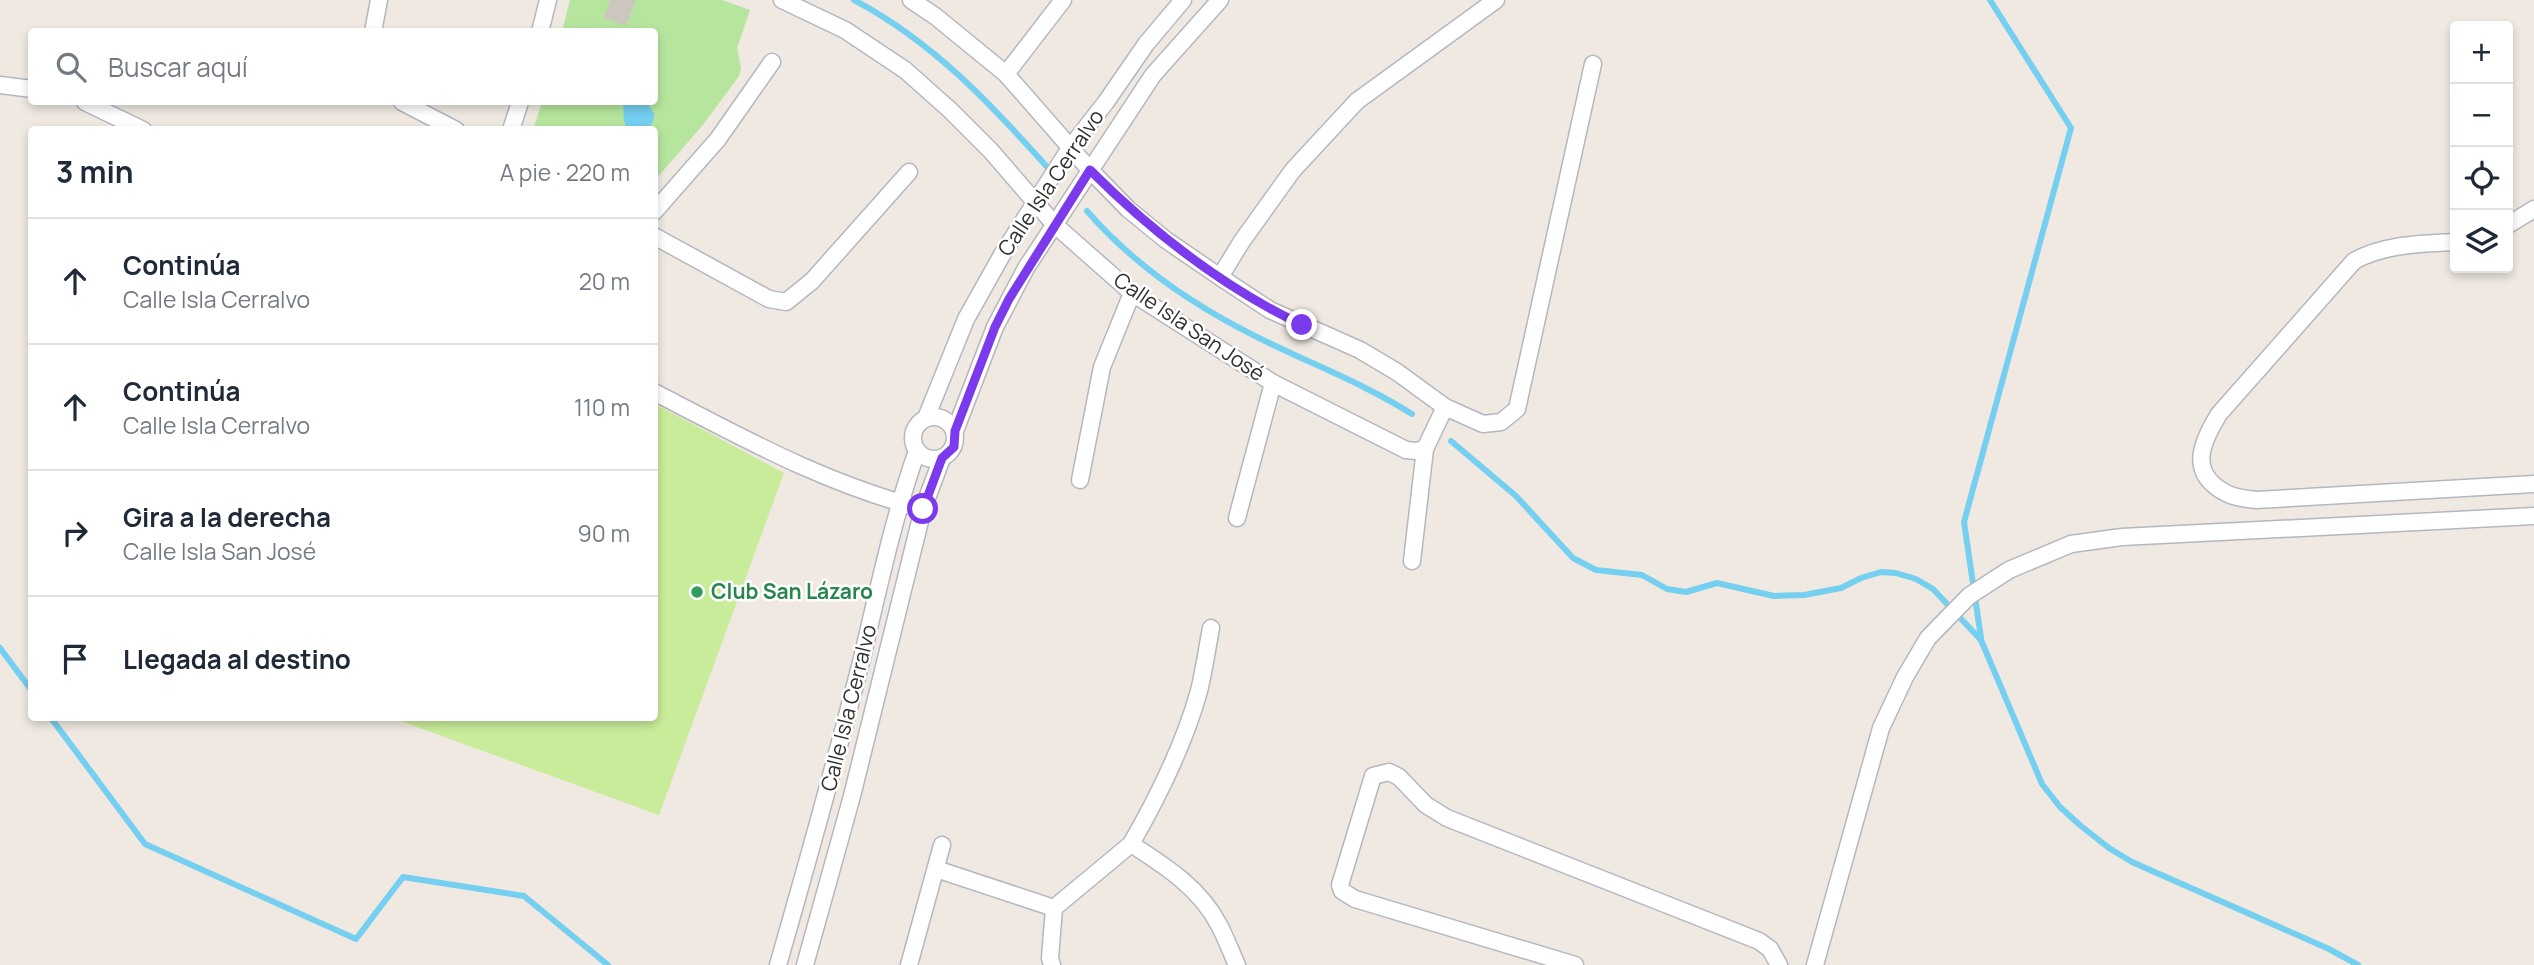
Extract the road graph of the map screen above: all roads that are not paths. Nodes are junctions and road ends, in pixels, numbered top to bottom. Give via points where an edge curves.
1 (379, 0) edge
2 (548, 0) edge
3 (782, 0) edge
4 (912, 0) edge
5 (1063, 0) edge
6 (1183, 0) edge
7 (1220, 0) edge
8 (1496, 0) edge
9 (374, 28) edge
10 (541, 28) edge
11 (772, 62) dead end
12 (1593, 64) dead end
13 (1006, 74) junction
14 (0, 86) edge
15 (28, 89) edge
16 (91, 105) edge
17 (408, 105) edge
18 (519, 105) edge
19 (135, 126) edge
20 (448, 126) edge
21 (512, 126) edge
22 (1070, 148) junction
23 (1090, 170) junction
24 (909, 172) dead end
25 (1035, 205) junction
26 (658, 207) edge
27 (2534, 209) edge
28 (2513, 222) edge
29 (1055, 225) junction
30 (658, 238) edge
31 (2450, 243) edge
32 (1220, 277) junction
33 (1132, 293) junction
34 (1273, 383) junction
35 (658, 394) edge
36 (1446, 408) junction
37 (926, 418) junction
38 (955, 431) junction
39 (1425, 449) junction
40 (917, 451) junction
41 (942, 458) junction
42 (1080, 480) dead end
43 (2534, 484) edge
44 (898, 503) junction
45 (923, 509) junction
46 (2534, 516) edge
47 (1237, 518) dead end
48 (1412, 561) dead end
49 (1211, 628) dead end
50 (1131, 844) junction
51 (942, 845) dead end
52 (936, 869) junction
53 (1054, 908) junction
54 (778, 965) edge
55 (805, 965) edge
56 (909, 965) edge
57 (1052, 965) edge
58 (1237, 965) edge
59 (1575, 965) edge
60 (1779, 965) edge
61 (1815, 965) edge

1 - 9 street
2 - 10 street
3 - 25 street, Calle Isla San José via 845,30 905,70 991,151
4 - 13 street
5 - 13 street
6 - 22 street, Calle Isla Cerralvo
7 - 23 street, Calle Isla Cerralvo via 1153,75
8 - 32 street via 1357,101 1293,170
11 - 26 street via 718,139
12 - 36 street via 1517,409 1501,422 1483,424
13 - 22 street
14 - 15 street
16 - 19 street
17 - 20 street
18 - 21 street
22 - 23 street
22 - 25 street, Calle Isla Cerralvo
23 - 29 street, Calle Isla Cerralvo
23 - 32 street via 1128,209
24 - 30 street via 812,281 786,302 778,302
25 - 29 street, Calle Isla San José
25 - 37 street, Calle Isla Cerralvo via 966,319
27 - 28 street
29 - 33 street, Calle Isla San José
29 - 38 street, Calle Isla Cerralvo via 995,327
31 - 43 street via 2386,249 2354,261 2219,414 2202,445 2203,469 2210,481 2229,495 2256,500
32 - 36 street via 1270,310 1360,350
33 - 34 street, Calle Isla San José
33 - 42 street via 1102,368
34 - 39 street, Calle Isla San José via 1406,450
34 - 47 street
35 - 44 street via 813,472
36 - 39 street
37 - 38 street via 943,418
37 - 40 street via 914,432
38 - 41 street via 954,447
39 - 48 street
40 - 41 street via 933,460
40 - 44 street, Calle Isla Cerralvo
41 - 45 street, Calle Isla Cerralvo
44 - 45 street
44 - 54 street, Calle Isla Cerralvo via 828,789
45 - 55 street, Calle Isla Cerralvo
46 - 61 street via 2122,537 2071,544 2009,570 1969,596 1944,621 1905,677 1881,728
49 - 50 street via 1198,692 1174,758
50 - 53 street
50 - 58 street via 1171,869 1197,893 1219,923
51 - 52 street
52 - 53 street
52 - 56 street
53 - 57 street
59 - 60 street via 1355,899 1342,891 1373,776 1389,772 1447,818 1759,941

